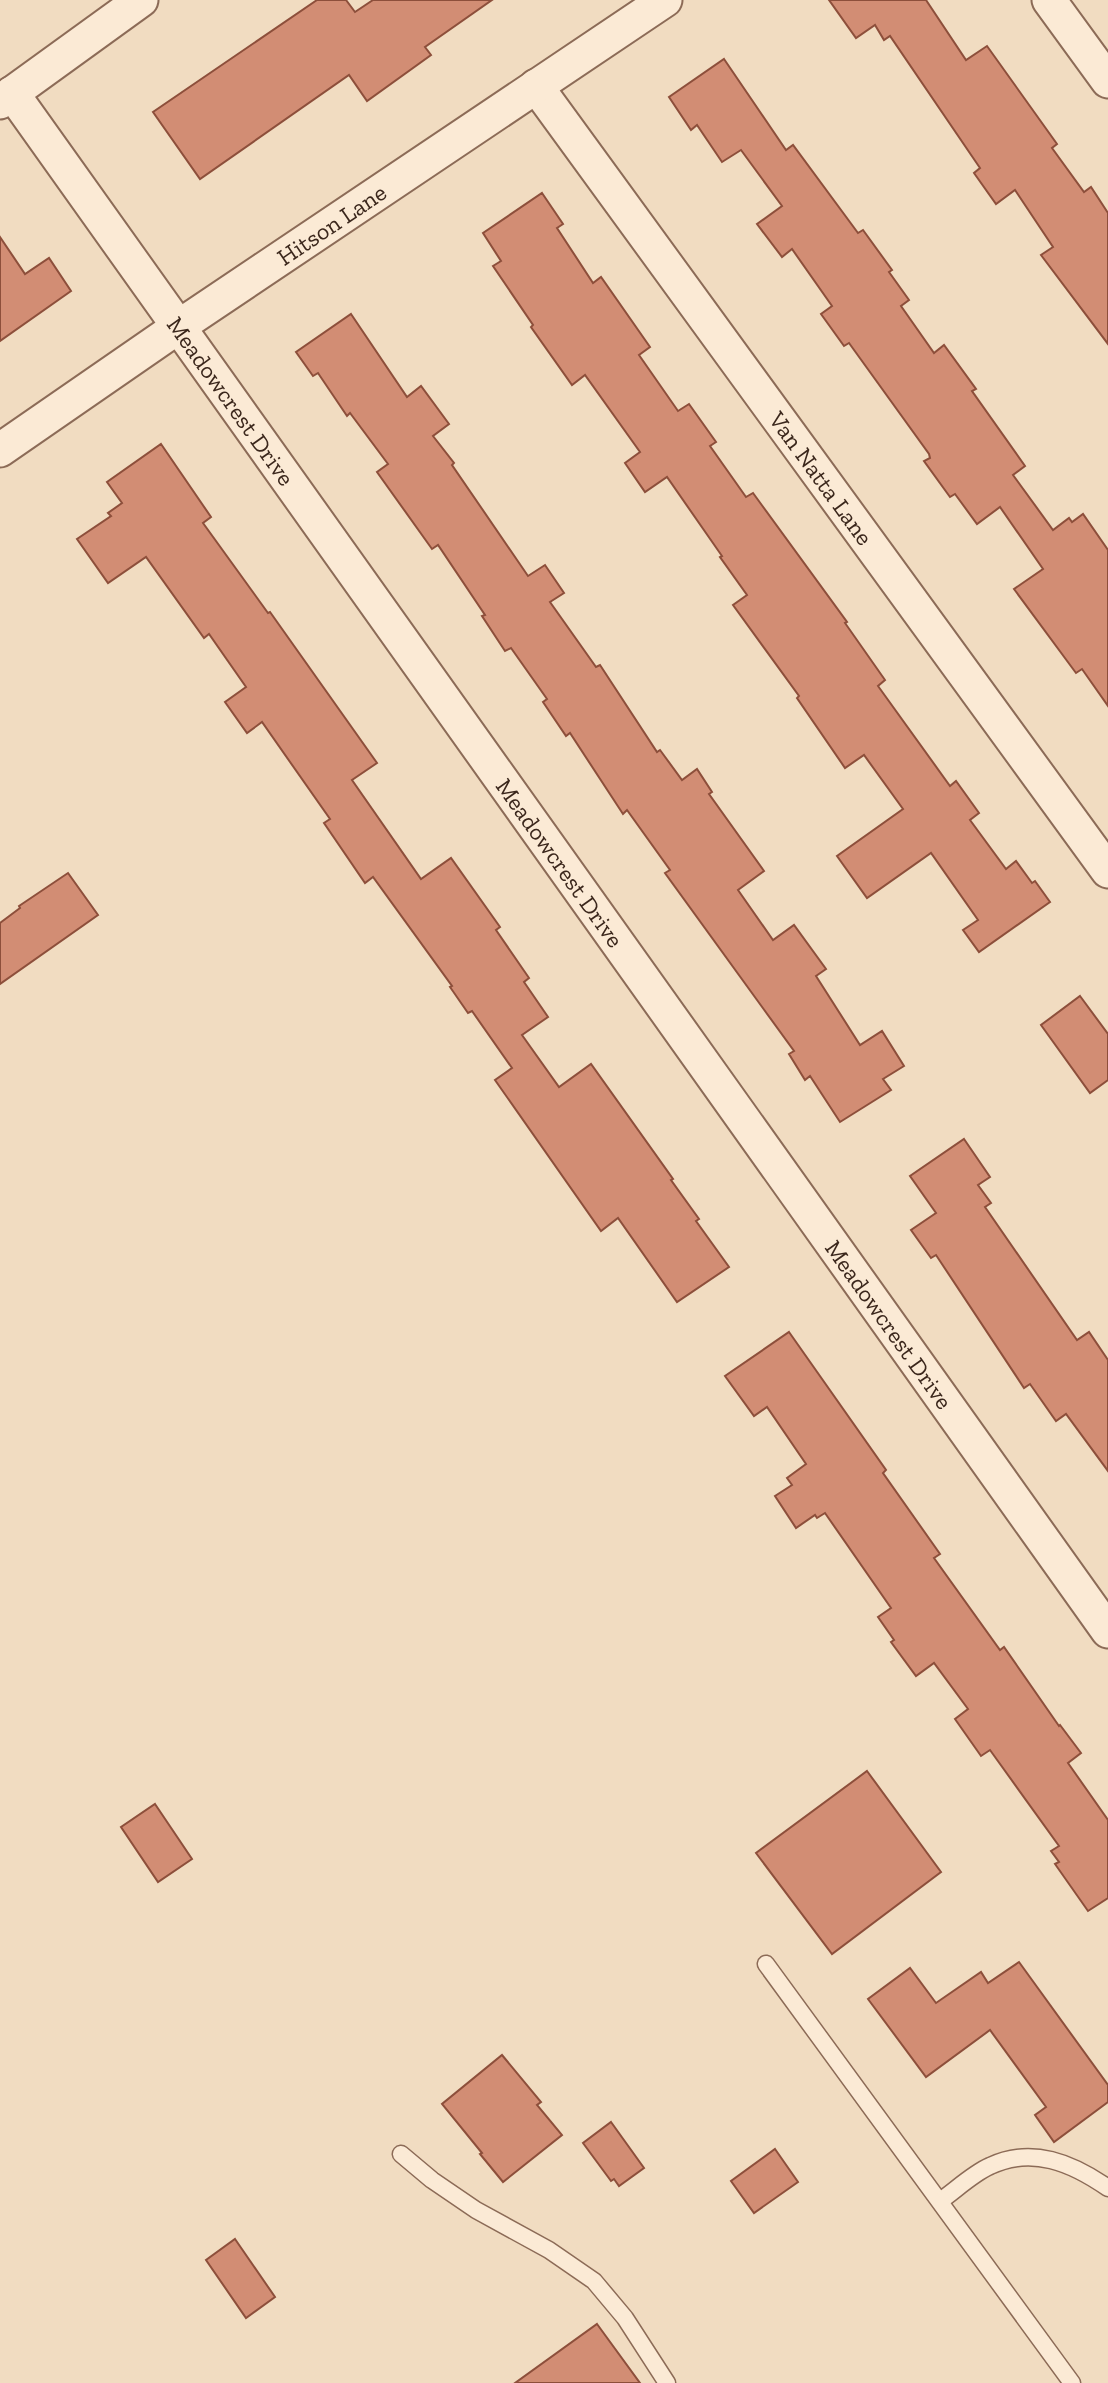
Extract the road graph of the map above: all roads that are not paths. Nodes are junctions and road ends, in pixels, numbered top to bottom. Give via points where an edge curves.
1 (141, 0) edge
2 (665, 0) edge
3 (1049, 0) edge
4 (1108, 81) edge
5 (536, 86) junction
6 (6, 97) edge
7 (178, 327) junction
8 (0, 450) edge
9 (1108, 871) edge
10 (1108, 1631) edge
11 (766, 1964) dead end
12 (401, 2154) dead end
13 (1108, 2188) edge
14 (940, 2201) junction
15 (667, 2383) edge
16 (1072, 2383) edge

1 - 6 street
2 - 5 street, Hitson Lane
3 - 4 street
5 - 7 street, Hitson Lane
5 - 9 street, Van Natta Lane
6 - 7 street, Meadowcrest Drive
7 - 8 street, Hitson Lane
7 - 10 street, Meadowcrest Drive
11 - 14 lane
12 - 15 lane via 476,2210 594,2281 625,2318
13 - 14 lane via 1051,2158 1018,2156 988,2167
14 - 16 lane

